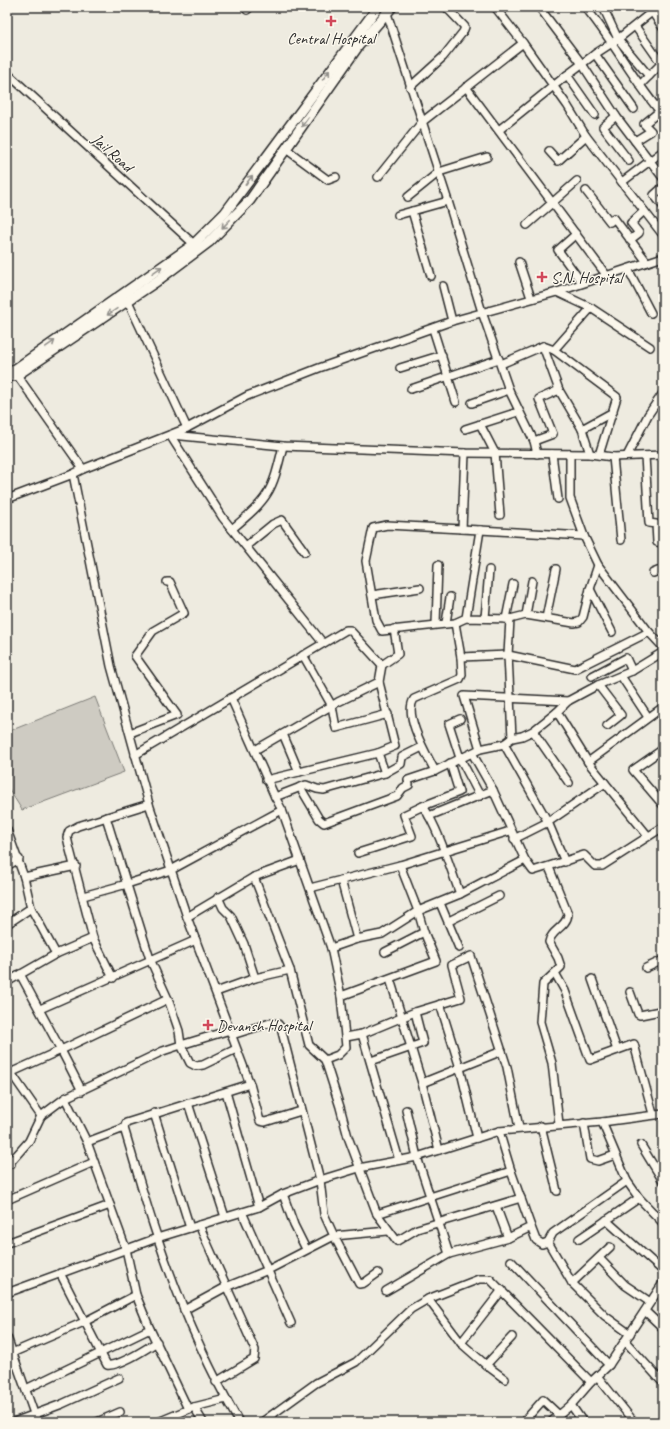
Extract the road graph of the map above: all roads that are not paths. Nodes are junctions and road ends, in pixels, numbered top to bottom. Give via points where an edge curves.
1 (378, 7) edge
2 (446, 7) edge
3 (495, 7) edge
4 (540, 7) edge
5 (585, 7) edge
6 (602, 7) edge
7 (658, 7) edge
8 (388, 9) edge
9 (650, 9) edge
10 (635, 26) junction
11 (663, 28) edge
12 (615, 41) junction
13 (523, 43) junction
14 (595, 54) junction
15 (582, 64) junction
16 (662, 65) edge
17 (7, 73) edge
18 (567, 75) junction
19 (649, 76) junction
20 (640, 85) junction
21 (554, 86) junction
22 (410, 87) junction
23 (466, 87) junction
24 (634, 110) dead end
25 (661, 113) edge
26 (595, 115) dead end
27 (616, 116) junction
28 (422, 122) junction
29 (499, 130) junction
30 (586, 136) junction
31 (635, 141) junction
32 (286, 149) junction
33 (549, 151) dead end
34 (663, 151) edge
35 (487, 156) dead end
36 (629, 161) dead end
37 (650, 161) junction
38 (439, 172) junction
39 (336, 177) dead end
40 (378, 177) dead end
41 (663, 178) edge
42 (577, 181) dead end
43 (622, 182) junction
44 (663, 187) edge
45 (586, 191) dead end
46 (408, 197) dead end
47 (448, 201) junction
48 (551, 202) junction
49 (663, 206) edge
50 (412, 211) junction
51 (644, 211) junction
52 (398, 215) dead end
53 (526, 225) dead end
54 (576, 234) junction
55 (663, 235) edge
56 (630, 240) junction
57 (197, 247) junction
58 (663, 257) edge
59 (519, 262) dead end
60 (647, 262) junction
61 (628, 269) junction
62 (431, 276) dead end
63 (607, 276) junction
64 (582, 283) junction
65 (443, 286) dead end
66 (557, 292) junction
67 (531, 298) junction
68 (128, 301) junction
69 (591, 308) junction
70 (482, 312) junction
71 (651, 313) dead end
72 (452, 321) junction
73 (433, 329) junction
74 (543, 346) junction
75 (650, 347) dead end
76 (554, 350) junction
77 (442, 356) junction
78 (500, 362) junction
79 (400, 368) dead end
80 (17, 375) junction
81 (7, 376) edge
82 (447, 377) junction
83 (411, 389) dead end
84 (509, 390) junction
85 (559, 390) junction
86 (663, 393) edge
87 (456, 402) dead end
88 (472, 403) dead end
89 (518, 412) junction
90 (613, 412) junction
91 (480, 424) junction
92 (187, 428) junction
93 (464, 429) dead end
94 (582, 429) junction
95 (170, 435) junction
96 (534, 441) junction
97 (283, 446) junction
98 (465, 453) junction
99 (495, 454) junction
100 (537, 454) junction
101 (552, 454) junction
102 (570, 454) junction
103 (590, 454) junction
104 (599, 455) junction
105 (663, 455) edge
106 (627, 456) junction
107 (645, 456) junction
108 (613, 457) junction
109 (83, 468) junction
110 (73, 474) junction
111 (7, 499) edge
112 (558, 499) dead end
113 (500, 515) dead end
114 (232, 529) junction
115 (462, 529) junction
116 (480, 530) junction
117 (584, 536) junction
118 (621, 540) dead end
119 (663, 542) edge
120 (246, 546) junction
121 (305, 552) dead end
122 (438, 565) dead end
123 (598, 565) junction
124 (556, 569) dead end
125 (663, 569) edge
126 (488, 570) dead end
127 (653, 573) dead end
128 (532, 581) dead end
129 (167, 582) dead end
130 (513, 584) dead end
131 (420, 588) dead end
132 (590, 589) junction
133 (372, 595) junction
134 (450, 597) dead end
135 (526, 615) junction
136 (466, 618) junction
137 (485, 618) junction
138 (546, 618) junction
139 (508, 619) junction
140 (446, 623) junction
141 (456, 623) junction
142 (436, 624) junction
143 (394, 630) junction
144 (612, 632) dead end
145 (649, 632) junction
146 (323, 643) junction
147 (663, 647) edge
148 (663, 652) edge
149 (303, 654) junction
150 (508, 655) junction
151 (461, 657) junction
152 (382, 665) junction
153 (632, 671) junction
154 (592, 676) dead end
155 (621, 676) junction
156 (379, 682) junction
157 (598, 685) junction
158 (231, 698) junction
159 (510, 698) junction
160 (568, 701) junction
161 (332, 706) junction
162 (663, 707) edge
163 (557, 712) junction
164 (388, 714) junction
165 (648, 717) junction
166 (460, 719) dead end
167 (607, 726) dead end
168 (534, 731) junction
169 (130, 733) junction
170 (283, 734) junction
171 (512, 738) junction
172 (504, 744) junction
173 (422, 746) junction
174 (480, 749) junction
175 (663, 749) edge
176 (255, 750) junction
177 (378, 753) junction
178 (472, 753) junction
179 (135, 755) junction
180 (460, 758) junction
181 (588, 762) junction
182 (450, 763) junction
183 (435, 770) junction
184 (299, 772) junction
185 (385, 773) junction
186 (266, 780) junction
187 (605, 782) junction
188 (569, 783) dead end
189 (300, 787) junction
190 (493, 790) junction
191 (480, 796) junction
192 (275, 797) junction
193 (149, 804) junction
194 (663, 805) edge
195 (423, 806) junction
196 (282, 810) junction
197 (429, 816) junction
198 (106, 817) junction
199 (548, 822) junction
200 (663, 827) edge
201 (7, 830) edge
202 (510, 831) junction
203 (648, 836) junction
204 (514, 839) junction
205 (444, 851) junction
206 (358, 853) dead end
207 (19, 859) junction
208 (300, 860) junction
209 (525, 860) junction
210 (565, 862) junction
211 (400, 865) junction
212 (7, 866) edge
213 (76, 866) junction
214 (549, 867) junction
215 (171, 870) junction
216 (254, 877) junction
217 (24, 878) junction
218 (341, 880) junction
219 (127, 884) junction
220 (310, 888) junction
221 (460, 894) junction
222 (83, 896) junction
223 (498, 896) dead end
224 (218, 897) junction
225 (440, 903) junction
226 (32, 908) junction
227 (418, 911) junction
228 (187, 917) junction
229 (449, 921) junction
230 (7, 924) edge
231 (424, 932) junction
232 (93, 938) junction
233 (357, 939) junction
234 (196, 940) junction
235 (331, 948) junction
236 (459, 948) dead end
237 (385, 952) dead end
238 (56, 954) junction
239 (150, 959) junction
240 (663, 960) edge
241 (646, 968) dead end
242 (290, 970) junction
243 (556, 973) junction
244 (20, 974) junction
245 (113, 978) junction
246 (255, 978) junction
247 (390, 979) junction
248 (592, 979) dead end
249 (7, 982) edge
250 (216, 992) junction
251 (630, 992) dead end
252 (341, 996) junction
253 (168, 999) junction
254 (440, 1004) junction
255 (40, 1009) junction
256 (415, 1012) junction
257 (663, 1015) edge
258 (403, 1018) junction
259 (231, 1032) junction
260 (362, 1034) junction
261 (346, 1037) junction
262 (181, 1045) junction
263 (411, 1047) junction
264 (236, 1049) junction
265 (61, 1050) junction
266 (617, 1050) junction
267 (502, 1051) junction
268 (325, 1060) junction
269 (371, 1062) junction
270 (460, 1068) junction
271 (8, 1070) edge
272 (250, 1084) junction
273 (422, 1084) junction
274 (82, 1091) junction
275 (226, 1092) junction
276 (65, 1098) junction
277 (188, 1103) junction
278 (406, 1110) dead end
279 (301, 1111) junction
280 (154, 1113) junction
281 (653, 1114) junction
282 (663, 1115) edge
283 (41, 1116) junction
284 (602, 1122) junction
285 (584, 1123) junction
286 (559, 1124) junction
287 (541, 1126) junction
288 (124, 1128) junction
289 (518, 1128) junction
290 (499, 1131) junction
291 (476, 1138) junction
292 (87, 1142) junction
293 (641, 1145) dead end
294 (439, 1150) junction
295 (7, 1154) edge
296 (615, 1155) junction
297 (416, 1157) junction
298 (399, 1160) junction
299 (94, 1162) junction
300 (9, 1165) edge
301 (359, 1168) junction
302 (511, 1171) junction
303 (320, 1180) junction
304 (627, 1181) junction
305 (663, 1181) edge
306 (557, 1191) dead end
307 (283, 1194) junction
308 (430, 1197) junction
309 (521, 1198) junction
310 (639, 1198) junction
311 (7, 1200) edge
312 (110, 1205) junction
313 (259, 1206) junction
314 (496, 1206) junction
315 (242, 1212) junction
316 (377, 1214) junction
317 (225, 1217) junction
318 (606, 1220) junction
319 (439, 1222) junction
320 (663, 1223) edge
321 (199, 1225) junction
322 (531, 1227) junction
323 (190, 1228) junction
324 (388, 1231) junction
325 (334, 1236) junction
326 (157, 1238) junction
327 (508, 1238) junction
328 (579, 1239) dead end
329 (548, 1242) junction
330 (7, 1243) edge
331 (610, 1247) dead end
332 (126, 1248) junction
333 (306, 1249) junction
334 (449, 1254) junction
335 (599, 1258) junction
336 (511, 1261) dead end
337 (268, 1270) junction
338 (663, 1271) edge
339 (60, 1273) junction
340 (378, 1273) dead end
341 (572, 1283) junction
342 (663, 1283) edge
343 (226, 1287) junction
344 (502, 1290) junction
345 (386, 1291) dead end
346 (7, 1293) edge
347 (136, 1295) junction
348 (428, 1298) junction
349 (650, 1302) junction
350 (184, 1310) junction
351 (645, 1311) junction
352 (84, 1322) junction
353 (291, 1323) dead end
354 (663, 1328) edge
355 (150, 1329) junction
356 (630, 1334) junction
357 (512, 1336) dead end
358 (7, 1340) edge
359 (625, 1340) junction
360 (157, 1342) junction
361 (461, 1343) junction
362 (12, 1353) junction
363 (99, 1353) junction
364 (16, 1364) junction
365 (486, 1364) junction
366 (609, 1365) junction
367 (7, 1367) edge
368 (598, 1377) junction
369 (119, 1378) dead end
370 (506, 1379) dead end
371 (216, 1382) junction
372 (591, 1382) junction
373 (663, 1383) edge
374 (26, 1389) junction
375 (226, 1399) junction
376 (572, 1405) junction
377 (191, 1408) junction
378 (120, 1412) dead end
379 (34, 1414) junction
380 (558, 1415) junction
381 (527, 1418) dead end
382 (14, 1422) edge
383 (37, 1422) edge
384 (97, 1422) edge
385 (158, 1422) edge
386 (203, 1422) edge
387 (239, 1422) edge
388 (262, 1422) edge
389 (552, 1422) edge
390 (583, 1422) edge
391 (634, 1422) edge

57 -> 1 main road
2 - 22 street via 465,27 463,32 443,57
3 - 13 street
4 - 15 street
5 - 12 street
6 - 12 street
7 - 9 street
8 - 22 street
8 -> 32 main road via 359,45
9 - 10 street
9 - 11 street
10 - 12 street
10 - 16 street
12 - 14 street
12 - 19 street
12 - 20 street
13 - 21 street
13 - 23 street
14 - 15 street
14 - 24 street
15 - 18 street
15 - 27 street
16 - 19 street
17 - 57 street, Jail Road
18 - 21 street
18 - 26 street
19 - 20 street
20 - 25 street
21 - 29 street
21 - 30 street
22 - 28 street
23 - 28 street
23 - 29 street
25 - 31 street via 644,124 650,131
27 - 31 street
27 - 36 street via 603,128
28 - 38 street
28 - 40 street
29 - 48 street
30 - 33 street via 558,160
30 - 43 street
31 - 37 street
32 - 39 street via 328,180
32 -> 57 main road via 250,200
34 - 37 street
35 - 38 street
37 - 41 street
37 - 43 street
38 - 46 street
38 - 47 street
42 - 48 street
43 - 51 street
44 - 49 street via 654,195
45 - 56 street via 610,222 614,218
47 - 50 street
47 - 70 street
48 - 53 street
48 - 54 street
50 - 52 street
50 - 62 street
51 - 55 street
51 - 56 street via 631,223 639,234
54 - 63 street
54 - 64 street via 558,250
56 - 60 street
57 - 68 main road
81 -> 57 main road
58 - 60 street
59 - 67 street
60 - 61 street
61 - 63 street
61 - 71 street
63 - 64 street
64 - 66 street
65 - 72 street
66 - 67 street
66 - 69 street
67 - 70 street
68 -> 80 main road
68 - 92 street
69 - 75 street
69 - 76 street
70 - 72 street
70 - 78 street
72 - 73 street
73 - 77 street
73 - 92 street via 254,393
74 - 76 street
74 - 78 street
74 - 85 street
76 - 90 street via 617,397
77 - 79 street
77 - 82 street
78 - 82 street
78 - 84 street
80 - 81 main road
80 - 109 street
82 - 83 street
82 - 87 street
84 - 88 street
84 - 89 street
85 - 94 street
85 - 96 street via 539,399 553,434
86 - 106 street via 648,415
89 - 91 street
89 - 96 street
90 - 94 street
90 - 104 street
91 - 93 street
91 - 99 street
92 - 95 street
94 - 103 street
95 - 97 street
95 - 109 street
95 - 114 street
96 - 100 street
97 - 98 street
97 - 114 street via 276,474 266,498
98 - 99 street
98 - 115 street
99 - 100 street
99 - 113 street
100 - 101 street
101 - 102 street
101 - 112 street
102 - 103 street
102 - 117 street via 570,498
103 - 104 street
104 - 108 street
105 - 107 street
106 - 107 street
106 - 108 street
107 - 119 street via 649,523 656,524 657,542
108 - 118 street
109 - 110 street
110 - 111 street
110 - 169 street via 111,666
114 - 120 street
115 - 116 street
115 - 133 street via 388,525 373,528 366,561
116 - 117 street
116 - 136 street
117 - 123 street
120 - 121 street via 273,524 282,520
120 - 146 street
122 - 142 street
123 - 132 street
123 - 145 street
124 - 138 street
125 - 127 street
126 - 137 street
128 - 135 street
129 - 169 street via 170,582 184,613 153,631 135,656 177,715
130 - 139 street
131 - 133 street
132 - 138 street via 583,617 579,622
132 - 144 street
133 - 143 street via 376,620 382,631
134 - 140 street
135 - 138 street
135 - 139 street
136 - 137 street
136 - 141 street
137 - 139 street
139 - 150 street
140 - 141 street
140 - 142 street
141 - 151 street
142 - 143 street
143 - 152 street via 398,654
145 - 147 street
145 - 150 street via 575,668
146 - 149 street
146 - 152 street via 350,630
148 - 153 street
149 - 158 street
149 - 161 street
150 - 151 street
150 - 159 street
151 - 173 street via 460,679 410,703
152 - 156 street
153 - 154 street via 626,658
153 - 155 street
155 - 157 street
155 - 165 street
156 - 161 street
156 - 164 street
157 - 160 street
157 - 167 street via 621,715
158 - 176 street
158 - 179 street
159 - 160 street
159 - 171 street
159 - 174 street via 464,696
160 - 163 street
161 - 164 street via 334,723 338,729
161 - 170 street
162 - 165 street
163 - 168 street
163 - 181 street
164 - 177 street via 396,746
165 - 181 street
166 - 180 street via 449,724
168 - 171 street
168 - 188 street
169 - 179 street
170 - 176 street
170 - 184 street
171 - 172 street
172 - 174 street
172 - 199 street
173 - 183 street
173 - 185 street via 402,757 401,764
174 - 178 street
175 - 194 street via 633,770
176 - 186 street
177 - 184 street
177 - 185 street
178 - 180 street
178 - 190 street
179 - 193 street
180 - 182 street
180 - 191 street
181 - 187 street
182 - 183 street
182 - 195 street via 459,792
183 - 189 street via 408,780 409,785 396,796 324,823
184 - 186 street
185 - 189 street via 324,790 306,785
186 - 192 street
187 - 199 street
187 - 203 street
189 - 192 street
190 - 191 street
190 - 202 street
191 - 197 street
192 - 196 street
193 - 198 street
193 - 215 street
195 - 197 street
195 - 206 street via 404,815 412,836
196 - 208 street
196 - 215 street
197 - 205 street
198 - 213 street via 69,831 67,837
198 - 219 street
199 - 204 street
199 - 210 street
200 - 203 street
201 - 207 street
202 - 204 street
202 - 205 street
203 - 210 street via 602,866 595,866 584,855
204 - 209 street
205 - 211 street
205 - 221 street
207 - 212 street
207 - 217 street
208 - 216 street
208 - 220 street
209 - 214 street via 533,871
209 - 221 street
210 - 214 street
211 - 218 street
211 - 227 street
213 - 217 street
213 - 222 street
214 - 243 street via 568,914 565,923 550,938 561,967
215 - 219 street
215 - 228 street
216 - 224 street
216 - 242 street
217 - 226 street
218 - 220 street
218 - 233 street
219 - 222 street
219 - 239 street
220 - 235 street
221 - 225 street
222 - 232 street
223 - 229 street
224 - 228 street
224 - 246 street via 223,908 231,916 244,944
225 - 227 street
225 - 229 street
226 - 230 street
226 - 238 street
227 - 231 street
227 - 233 street via 382,934
228 - 234 street
229 - 236 street
231 - 237 street
231 - 247 street via 436,961
232 - 238 street
232 - 245 street
233 - 235 street
234 - 239 street
234 - 250 street
235 - 252 street
238 - 244 street
239 - 245 street
239 - 253 street
240 - 241 street
242 - 246 street
242 - 268 street via 309,1044
243 - 266 street via 590,1060
243 - 286 street via 543,984 540,1022 552,1063
244 - 249 street
244 - 255 street
245 - 255 street
246 - 250 street
247 - 252 street
247 - 258 street
248 - 266 street
250 - 259 street
251 - 257 street via 638,1014 660,1010
252 - 261 street
253 - 262 street
253 - 265 street
254 - 256 street
254 - 267 street via 460,998 452,965 471,956
254 - 270 street
255 - 265 street
256 - 258 street
256 - 263 street via 423,1042
258 - 260 street
258 - 263 street
259 - 262 street
259 - 264 street
259 - 279 street via 270,1023 278,1024
260 - 261 street
260 - 269 street
261 - 268 street via 343,1052
262 - 264 street via 190,1063 196,1066
262 - 274 street via 163,1051
263 - 269 street
263 - 273 street
264 - 272 street
265 - 271 street
265 - 274 street
266 - 281 street via 634,1044
267 - 270 street
267 - 289 street
268 - 301 street
269 - 298 street
270 - 273 street
270 - 291 street
271 - 283 street
272 - 275 street
272 - 279 street via 260,1122
273 - 294 street
274 - 276 street
275 - 277 street
275 - 313 street
276 - 283 street
276 - 292 street
277 - 280 street
277 - 317 street
278 - 297 street
279 - 303 street
280 - 288 street via 126,1123
280 - 323 street
281 - 282 street
281 - 284 street
283 - 300 street via 28,1141
284 - 285 street
284 - 296 street
285 - 286 street
285 - 296 street via 590,1159 598,1161
286 - 287 street
287 - 289 street
287 - 306 street
288 - 292 street
288 - 326 street
289 - 290 street
290 - 291 street
290 - 302 street
291 - 294 street
292 - 299 street
293 - 305 street
294 - 297 street
295 - 300 street
296 - 304 street
297 - 298 street
297 - 308 street
298 - 301 street
299 - 311 street
299 - 312 street
301 - 303 street
301 - 316 street
302 - 308 street
302 - 309 street
303 - 307 street
303 - 325 street via 324,1214
304 - 310 street
304 - 329 street via 553,1233
307 - 313 street
307 - 333 street
308 - 316 street
308 - 319 street
309 - 314 street
309 - 322 street
310 - 318 street
310 - 320 street
312 - 330 street
312 - 332 street
313 - 315 street
314 - 319 street
314 - 327 street
315 - 317 street
315 - 337 street
316 - 324 street
317 - 321 street
318 - 328 street
318 - 338 street
319 - 324 street via 417,1229 397,1241
319 - 334 street
321 - 323 street
321 - 343 street
322 - 327 street
322 - 329 street via 536,1240 542,1244
323 - 326 street
324 - 325 street
325 - 333 street
325 - 340 street via 359,1284
326 - 332 street
326 - 350 street
327 - 334 street
329 - 341 street
331 - 335 street
332 - 339 street
332 - 347 street
333 - 337 street
334 - 345 street
335 - 341 street
335 - 349 street via 625,1285
336 - 366 street
337 - 343 street
337 - 353 street
339 - 346 street
339 - 352 street
341 - 356 street via 605,1316
342 - 349 street
343 - 350 street
343 - 371 street via 255,1350 254,1360
344 - 348 street via 490,1279 479,1279
344 - 361 street
344 - 372 street
347 - 352 street
347 - 355 street
348 - 361 street
348 - 388 street via 411,1309 356,1362 316,1383
349 - 351 street
350 - 371 street
351 - 354 street
351 - 356 street
352 - 362 street
352 - 363 street
355 - 360 street
355 - 363 street
356 - 359 street
357 - 365 street
358 - 362 street
359 - 366 street
359 - 373 street
360 - 363 street via 111,1366 104,1362
360 - 377 street
361 - 365 street
362 - 364 street
363 - 374 street
364 - 367 street
364 - 374 street
365 - 370 street
366 - 368 street
368 - 372 street
368 - 391 street
369 - 379 street
371 - 375 street
372 - 376 street
374 - 379 street
375 - 377 street
375 - 387 street
376 - 380 street
376 - 390 street
377 - 385 street
377 - 386 street
378 - 384 street
379 - 382 street
379 - 383 street
380 - 381 street via 543,1400
380 - 389 street

